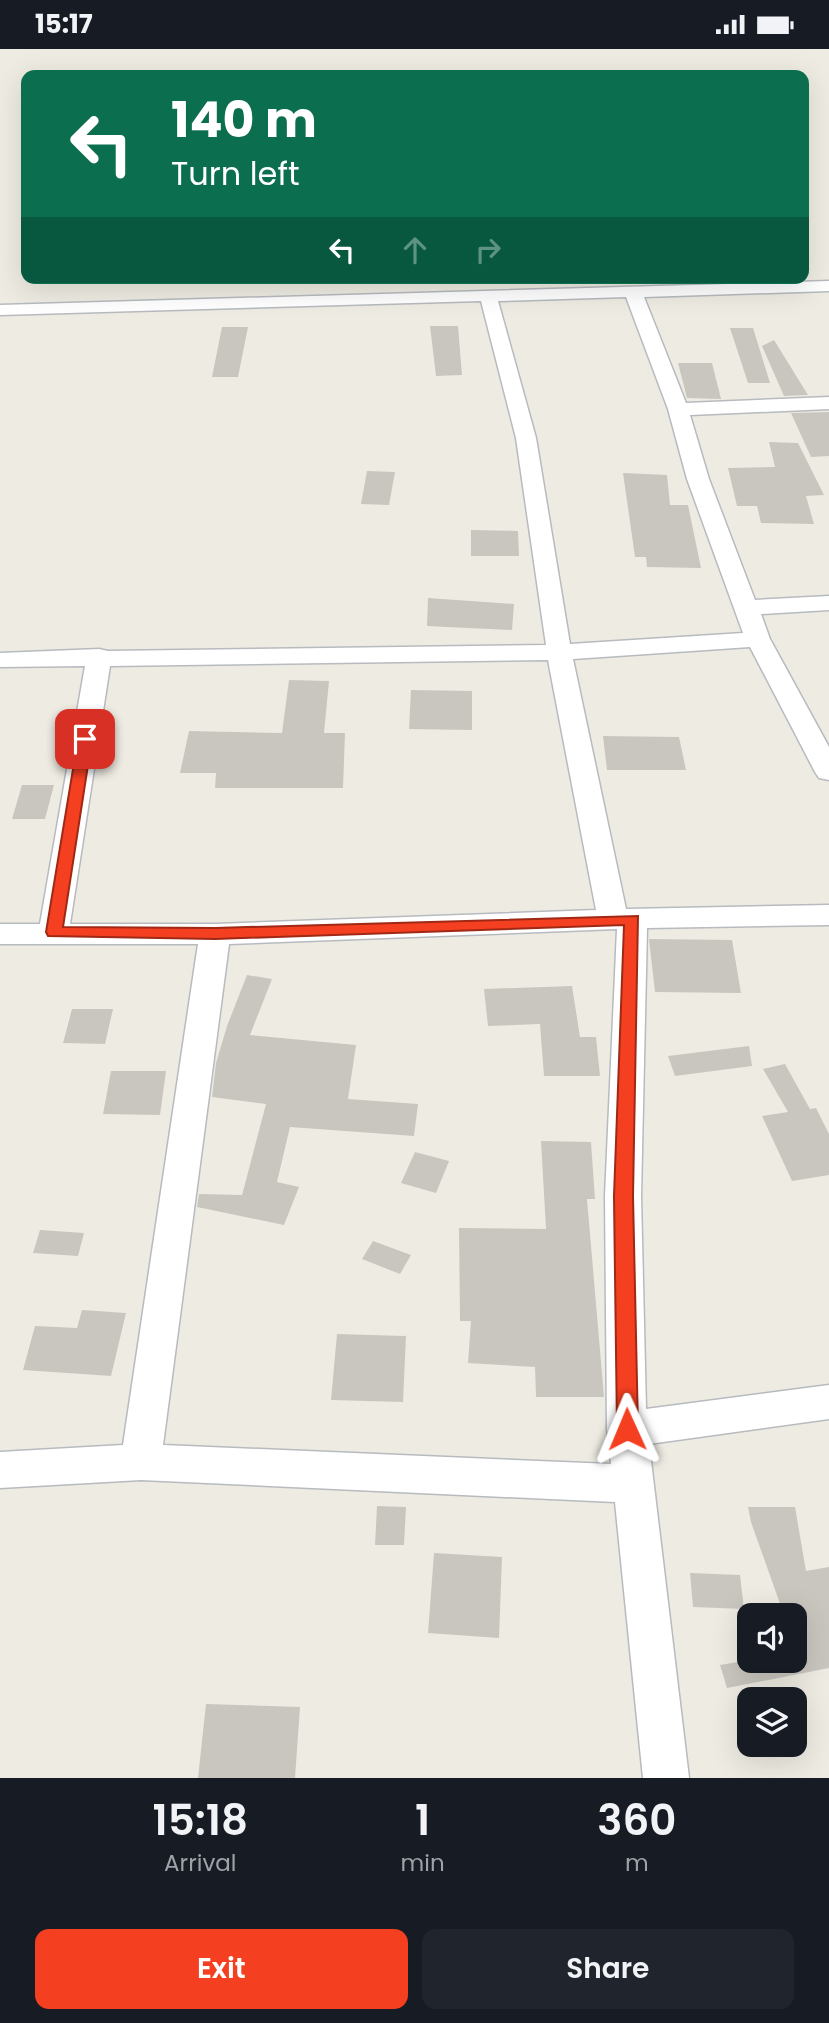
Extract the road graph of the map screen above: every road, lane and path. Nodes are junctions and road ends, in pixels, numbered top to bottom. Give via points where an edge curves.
1 (829, 286) edge
2 (634, 294) junction
3 (488, 296) junction
4 (0, 310) edge
5 (829, 403) edge
6 (678, 409) junction
7 (829, 603) edge
8 (746, 608) junction
9 (758, 639) junction
10 (559, 652) junction
11 (99, 656) junction
12 (0, 660) edge
13 (829, 772) edge
14 (829, 915) edge
15 (622, 919) junction
16 (54, 932) junction
17 (0, 934) edge
18 (215, 934) junction
19 (829, 1402) edge
20 (627, 1429) junction
21 (141, 1462) junction
22 (0, 1470) edge
23 (631, 1484) junction
24 (666, 1778) edge

1 - 2 street
2 - 3 street
2 - 6 street
3 - 4 street
3 - 10 street via 526,438
5 - 6 street
6 - 8 street via 698,479
7 - 8 street
8 - 9 street
9 - 10 street
9 - 13 street
10 - 11 street
10 - 15 street
11 - 12 street
11 - 16 street
14 - 15 street
15 - 18 street
15 - 20 street
16 - 17 street
16 - 18 street
18 - 21 street
19 - 20 street
20 - 23 street
21 - 22 street
21 - 23 street
23 - 24 street

